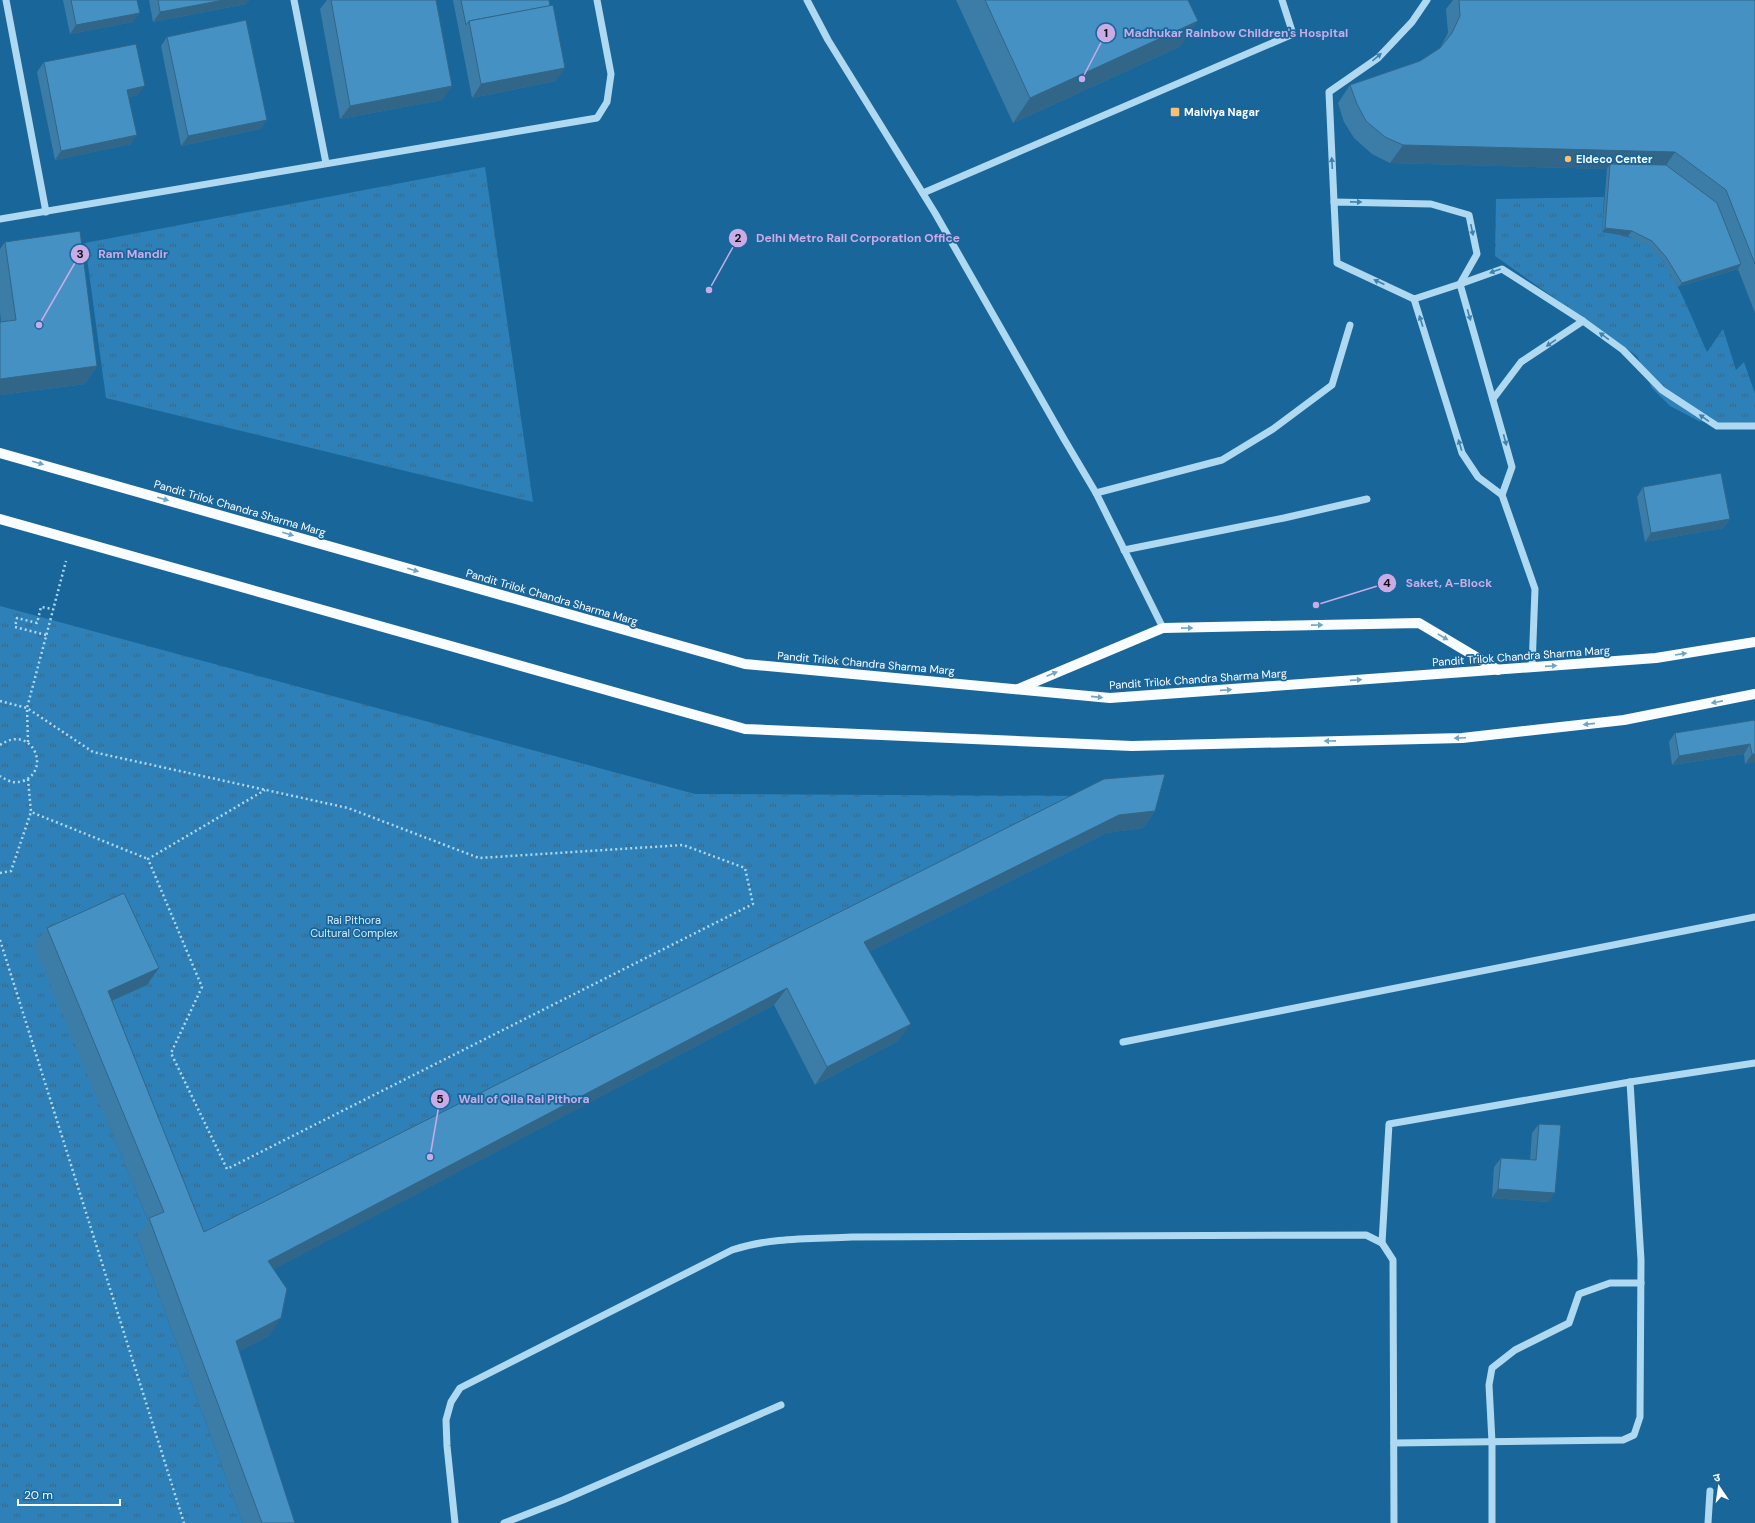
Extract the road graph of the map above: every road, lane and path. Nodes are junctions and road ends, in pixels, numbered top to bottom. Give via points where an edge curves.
1 (6, 0) edge
2 (294, 0) edge
3 (597, 0) edge
4 (807, 0) edge
5 (1282, 0) edge
6 (1427, 0) edge
7 (326, 163) junction
8 (923, 193) junction
9 (1334, 202) junction
10 (46, 212) junction
11 (0, 220) edge
12 (1460, 284) junction
13 (1414, 299) junction
14 (1583, 321) junction
15 (1350, 325) dead end
16 (1493, 399) junction
17 (1755, 426) edge
18 (0, 453) edge
19 (1096, 493) junction
20 (1502, 494) junction
21 (1367, 499) dead end
22 (0, 519) edge
23 (72, 539) junction
24 (1124, 550) junction
25 (53, 609) junction
26 (1163, 628) junction
27 (46, 634) junction
28 (1755, 642) edge
29 (1532, 668) junction
30 (1498, 670) junction
31 (1016, 689) junction
32 (1755, 694) edge
33 (0, 701) edge
34 (27, 708) junction
35 (28, 742) junction
36 (0, 745) edge
37 (0, 776) edge
38 (28, 779) junction
39 (265, 790) junction
40 (31, 812) junction
41 (148, 859) junction
42 (0, 874) edge
43 (1755, 917) edge
44 (0, 940) edge
45 (1123, 1042) dead end
46 (1755, 1063) edge
47 (1630, 1082) junction
48 (1382, 1243) junction
49 (1641, 1283) junction
50 (781, 1405) dead end
51 (1492, 1442) junction
52 (1394, 1443) junction
53 (1710, 1491) dead end
54 (184, 1523) edge
55 (455, 1523) edge
56 (504, 1523) edge
57 (1394, 1523) edge
58 (1492, 1523) edge
59 (1708, 1523) edge

1 - 10 street
2 - 7 street
3 - 7 street via 611,74 607,102 597,118
4 - 8 street via 828,40
5 - 8 street via 1293,34
9 -> 6 street via 1329,92 1378,58 1412,22
7 - 10 street
8 - 19 street
9 -> 12 street via 1431,204 1469,215 1477,254
13 -> 9 street via 1337,263
10 - 11 street
12 - 13 street
14 -> 12 street via 1502,269
12 -> 16 street
20 -> 13 street via 1478,477 1462,453
14 -> 16 street via 1521,362
17 -> 14 street via 1717,426 1662,390 1623,350
15 - 19 street via 1332,385 1273,429 1222,460
16 -> 20 street via 1512,467
18 -> 31 main road, Pandit Trilok Chandra Sharma Marg via 745,664
19 - 24 street
20 - 29 street via 1535,589
21 - 24 street
22 - 23 main road
23 - 25 path
32 -> 23 main road via 1624,720 1462,738 1132,746 745,729
24 - 26 street
25 - 27 path
25 - 27 path via 41,607 37,623 17,618 15,627
26 -> 30 main road via 1419,623
31 -> 26 main road
27 - 34 path
29 -> 28 main road, Pandit Trilok Chandra Sharma Marg via 1656,658
29 - 30 main road, Pandit Trilok Chandra Sharma Marg
31 -> 30 main road, Pandit Trilok Chandra Sharma Marg via 1110,698
33 - 34 path
34 - 35 path
34 - 39 path via 94,752
35 - 36 path via 18,738 8,739
35 - 38 path via 35,750 38,760 35,771
37 - 38 path via 13,782
38 - 40 path
39 - 41 path
39 - 41 path via 348,808 479,858 683,845 746,868 753,904 227,1169 171,1053 202,987
40 - 41 path
40 - 42 path via 10,872
43 - 45 street
44 - 54 path
46 - 47 street
47 - 48 street via 1389,1124
47 - 49 street
48 - 52 street via 1393,1260
48 - 55 street via 1366,1235 852,1237 752,1243 732,1250 460,1388 450,1402 446,1420
49 - 51 street via 1610,1283 1579,1294 1569,1323 1515,1350 1492,1368 1489,1385
49 - 51 street via 1640,1418 1634,1435 1623,1440
50 - 56 street
51 - 52 street
51 - 58 street
52 - 57 street
53 - 59 street

